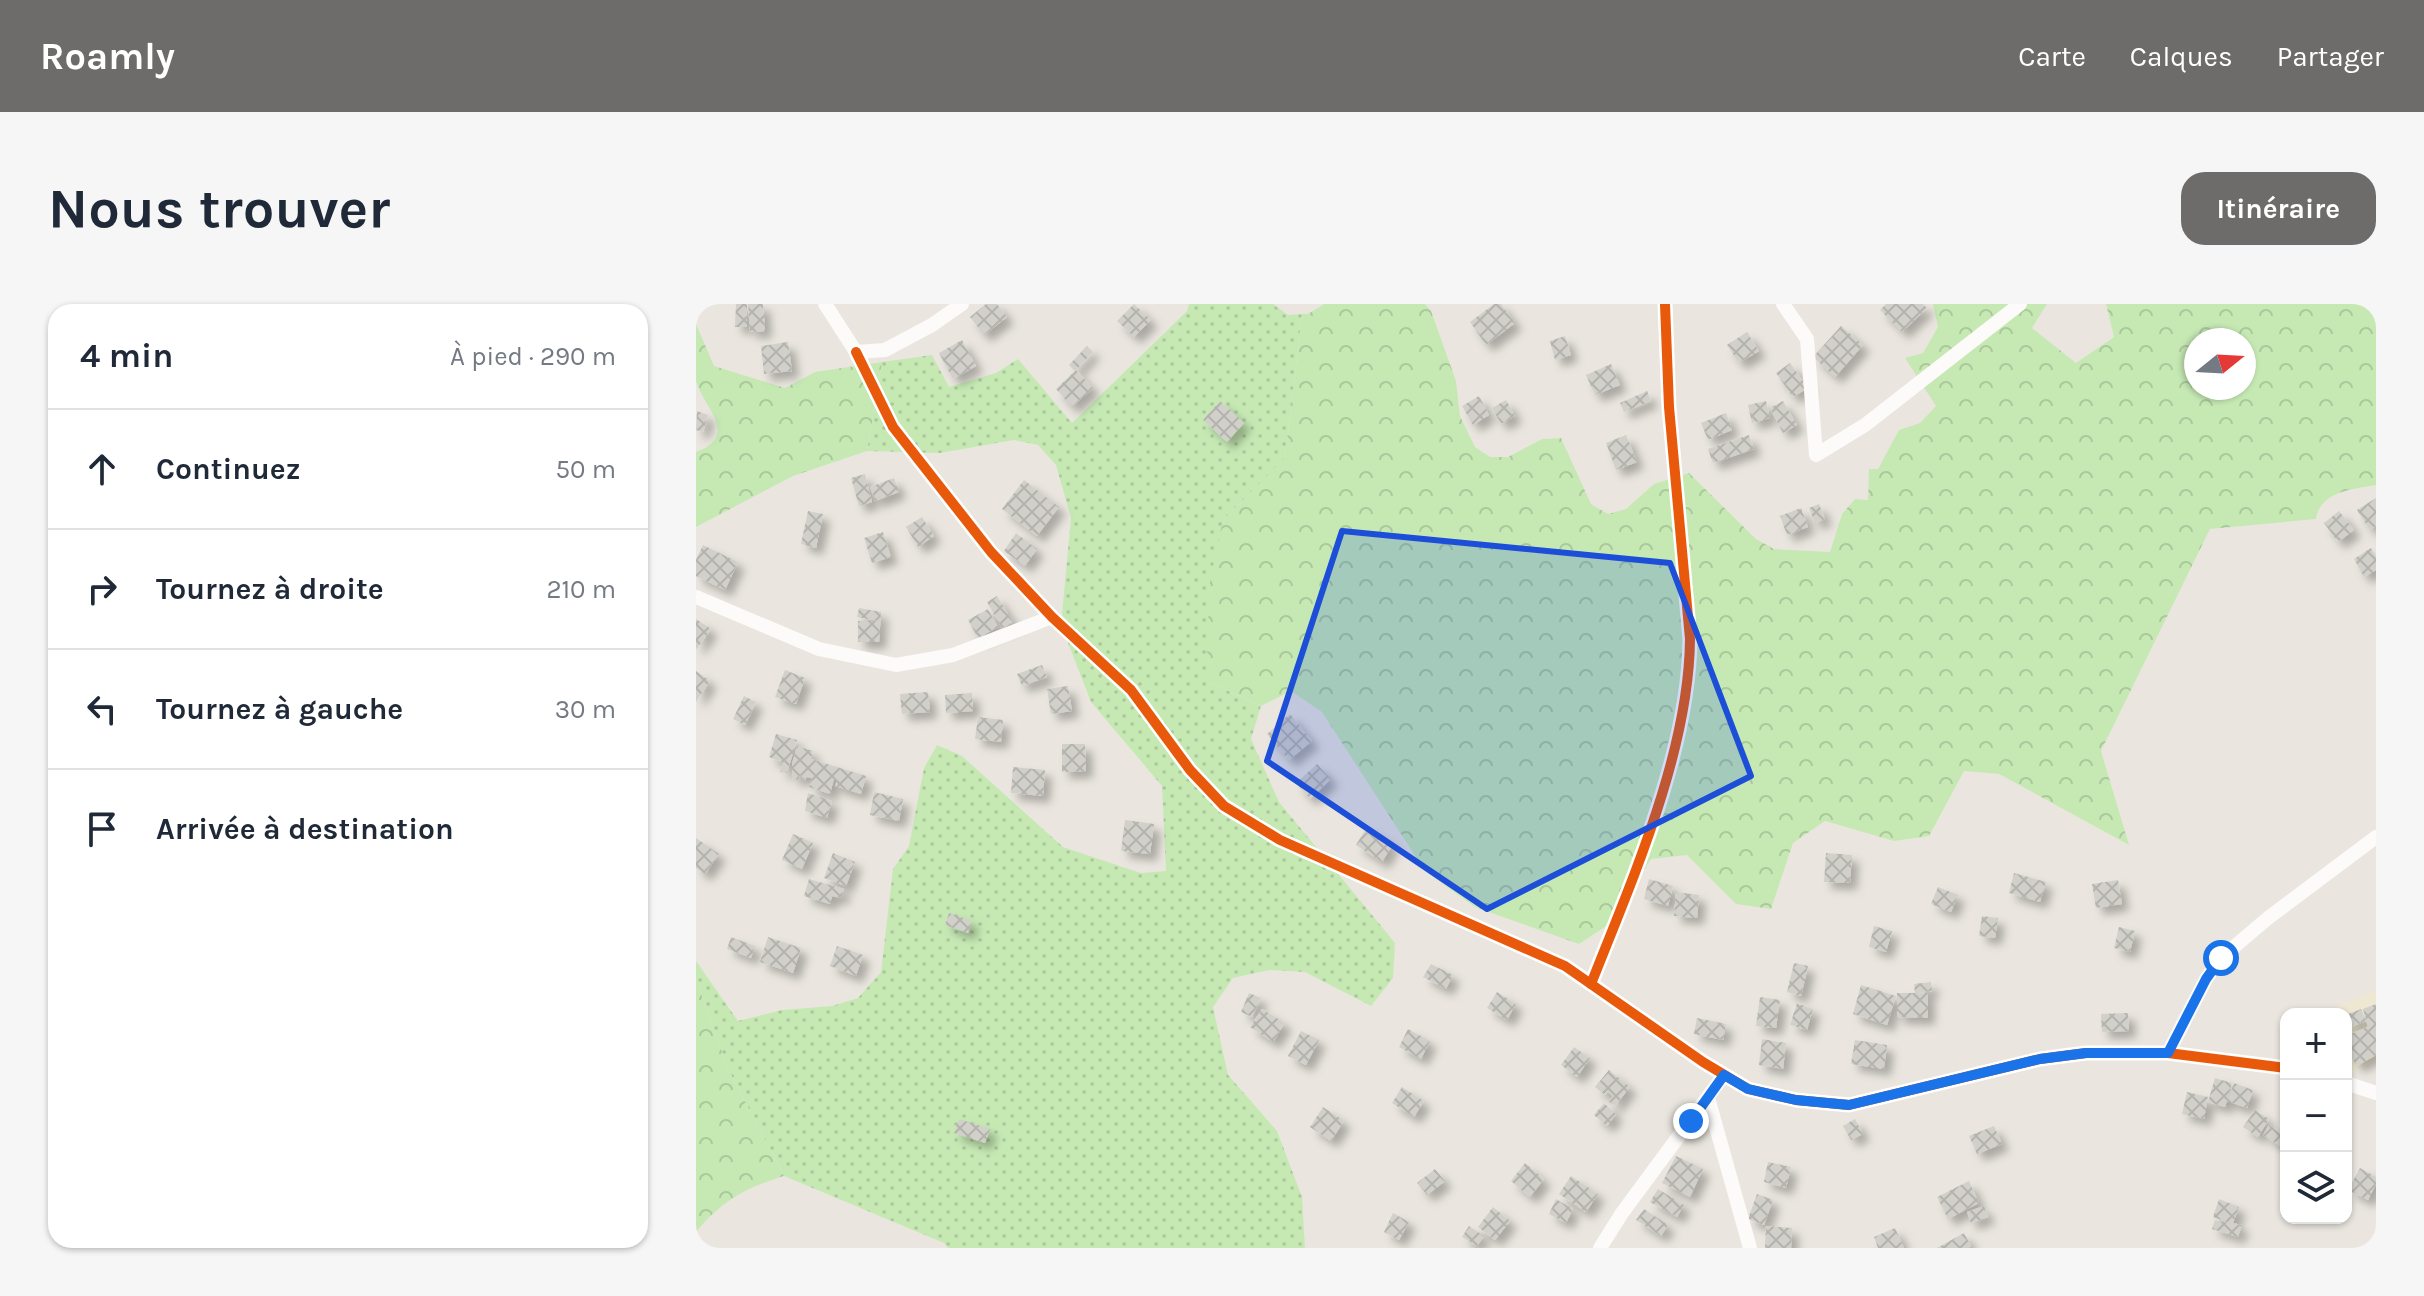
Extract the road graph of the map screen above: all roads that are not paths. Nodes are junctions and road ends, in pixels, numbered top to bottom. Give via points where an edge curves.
1 (825, 304) edge
2 (962, 304) edge
3 (1665, 304) edge
4 (1783, 304) edge
5 (2020, 304) edge
6 (856, 352) junction
7 (696, 597) edge
8 (1052, 617) junction
9 (2376, 837) edge
10 (1591, 984) junction
11 (2168, 1053) junction
12 (2280, 1067) edge
13 (1724, 1075) junction
14 (2352, 1085) edge
15 (2376, 1093) edge
16 (1708, 1098) junction
17 (1600, 1248) edge
18 (1750, 1248) edge

1 - 6 street
2 - 6 street via 885,350
3 - 10 street via 1690,673 1640,860
4 - 5 street via 1807,339 1816,455 1865,425
6 - 8 street via 893,427 991,552
7 - 8 street via 819,649 896,665 953,655
8 - 10 street via 1131,690 1190,770 1224,806 1280,840 1565,966
9 - 11 street via 2221,958
10 - 13 street
11 - 12 street
11 - 13 street via 2040,1059 1849,1105 1748,1089
13 - 16 street
14 - 15 street
16 - 17 street
16 - 18 street

